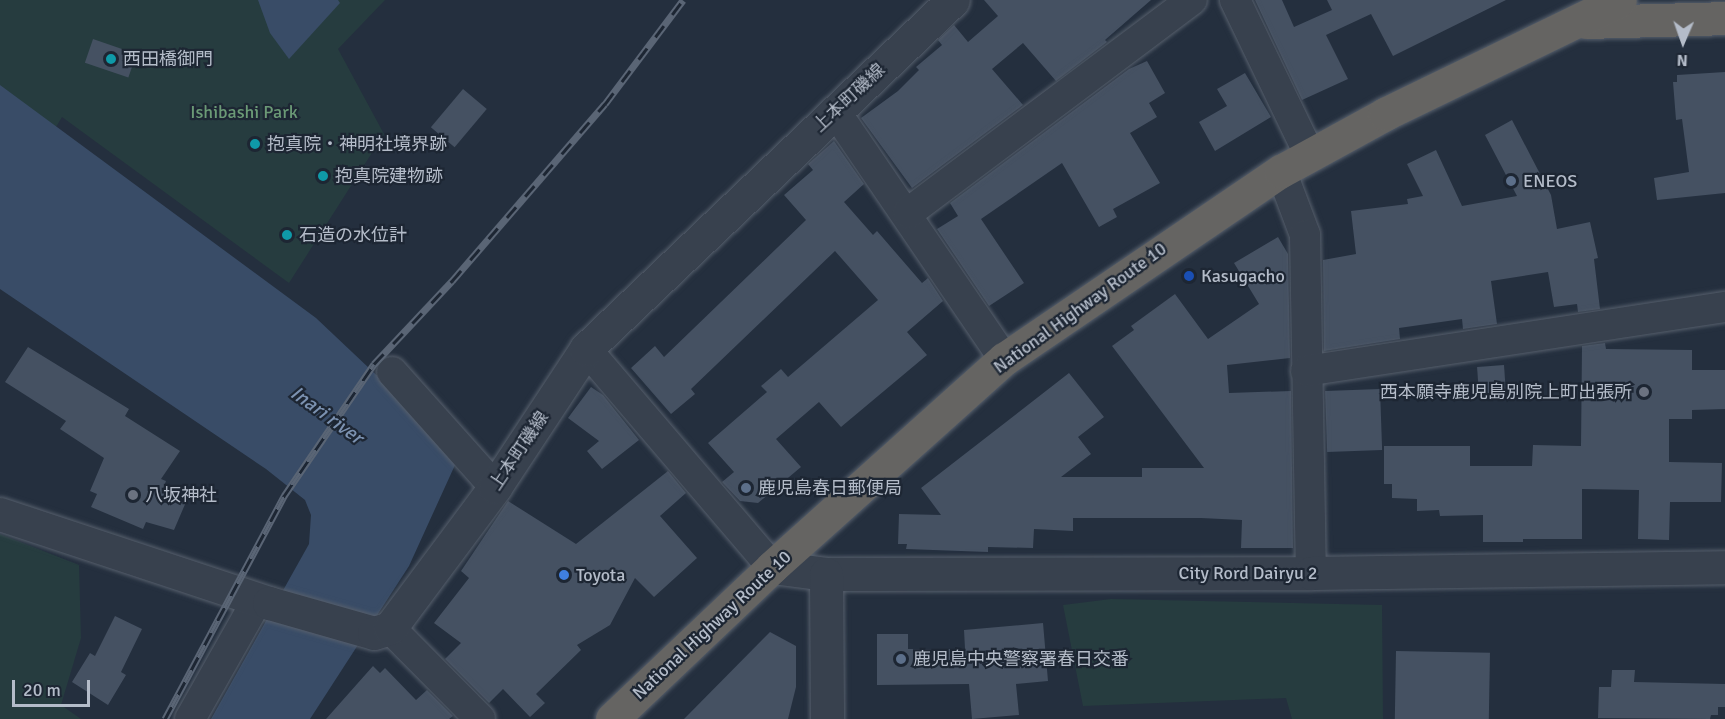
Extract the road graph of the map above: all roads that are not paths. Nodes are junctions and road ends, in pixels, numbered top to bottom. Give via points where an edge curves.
1 (953, 0) edge
2 (1192, 0) edge
3 (1235, 0) edge
4 (1620, 0) edge
5 (1579, 12) edge
6 (1725, 18) edge
7 (835, 111) junction
8 (1309, 154) junction
9 (1281, 171) junction
10 (908, 213) junction
11 (1725, 307) edge
12 (586, 349) junction
13 (1004, 359) junction
14 (1306, 371) junction
15 (392, 372) dead end
16 (495, 487) junction
17 (0, 514) edge
18 (772, 567) junction
19 (1725, 567) edge
20 (1311, 573) junction
21 (826, 574) junction
22 (263, 601) junction
23 (382, 631) junction
24 (190, 719) edge
25 (480, 719) edge
26 (612, 719) edge
27 (827, 719) edge

1 - 7 street, 上本町磯線
2 - 10 street
3 - 8 street
4 - 5 highway, National Highway Route 10
5 - 6 highway
5 - 8 highway, National Highway Route 10
7 - 10 street
7 - 12 street, 上本町磯線
8 - 9 highway, National Highway Route 10
9 - 13 highway, National Highway Route 10
9 - 14 street via 1305,235
10 - 13 street
11 - 14 street
12 - 16 street, 上本町磯線
12 - 18 street
13 - 18 highway, National Highway Route 10
14 - 20 street
15 - 16 street
16 - 23 street, 上本町磯線
17 - 22 street
18 - 21 street, City Rord Dairyu 2
18 - 26 highway, National Highway Route 10
19 - 20 street, City Rord Dairyu 2
20 - 21 street, City Rord Dairyu 2
21 - 27 street
22 - 23 street
22 - 24 street
23 - 25 street

